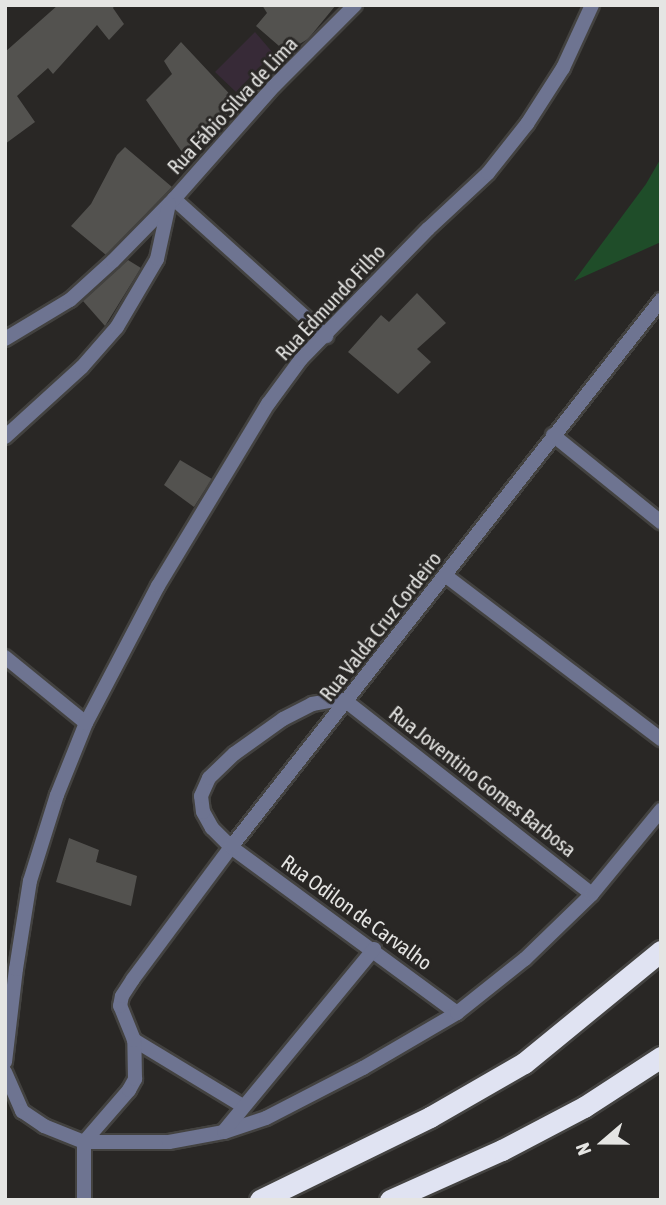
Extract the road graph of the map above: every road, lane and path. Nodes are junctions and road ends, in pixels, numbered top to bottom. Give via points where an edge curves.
1 (355, 5) edge
2 (592, 5) edge
3 (171, 202) junction
4 (661, 300) edge
5 (326, 335) junction
6 (5, 339) edge
7 (553, 435) junction
8 (5, 437) edge
9 (661, 522) edge
10 (446, 576) junction
11 (6, 659) edge
12 (347, 702) junction
13 (86, 723) junction
14 (661, 739) edge
15 (661, 810) edge
16 (231, 847) junction
17 (592, 894) junction
18 (374, 949) junction
19 (661, 951) edge
20 (10, 967) edge
21 (457, 1013) junction
22 (134, 1040) junction
23 (661, 1057) edge
24 (5, 1062) edge
25 (5, 1072) edge
26 (243, 1106) junction
27 (223, 1132) junction
28 (84, 1142) junction
29 (84, 1200) edge
30 (260, 1200) edge
31 (390, 1200) edge

1 - 3 street, Rua Fábio Silva de Lima via 275,85
2 - 5 street, Rua Edmundo Filho via 563,68 488,173
3 - 5 street
3 - 6 street, Rua Fábio Silva de Lima via 70,300
3 - 8 street, Rua Fábio Silva de Lima via 157,259 117,327 82,367
4 - 7 street, Rua Valda Cruz Cordeiro
5 - 13 street, Rua Edmundo Filho via 301,359 268,404 158,586
7 - 9 street
7 - 10 street, Rua Valda Cruz Cordeiro
10 - 12 street, Rua Valda Cruz Cordeiro
10 - 14 street
11 - 13 street
12 - 16 street, Rua Valda Cruz Cordeiro
12 - 16 street, Rua Odilon de Carvalho via 327,699 295,712 255,738 209,778 201,796 203,812
12 - 17 street, Rua Joventino Gomes Barbosa
13 - 20 street, Rua Edmundo Filho via 30,881
15 - 17 street
16 - 18 street, Rua Odilon de Carvalho
16 - 22 street, Rua Valda Cruz Cordeiro via 133,979 120,1006
17 - 21 street via 525,959
18 - 21 street, Rua Odilon de Carvalho
18 - 26 street
19 - 30 highway via 524,1063 430,1117
20 - 24 street, Rua Edmundo Filho
21 - 27 street via 294,1105
22 - 26 street
22 - 28 street via 137,1067 132,1085
23 - 31 highway via 584,1107
25 - 28 street via 22,1111 44,1126
26 - 27 street
27 - 28 street via 146,1144
28 - 29 street

